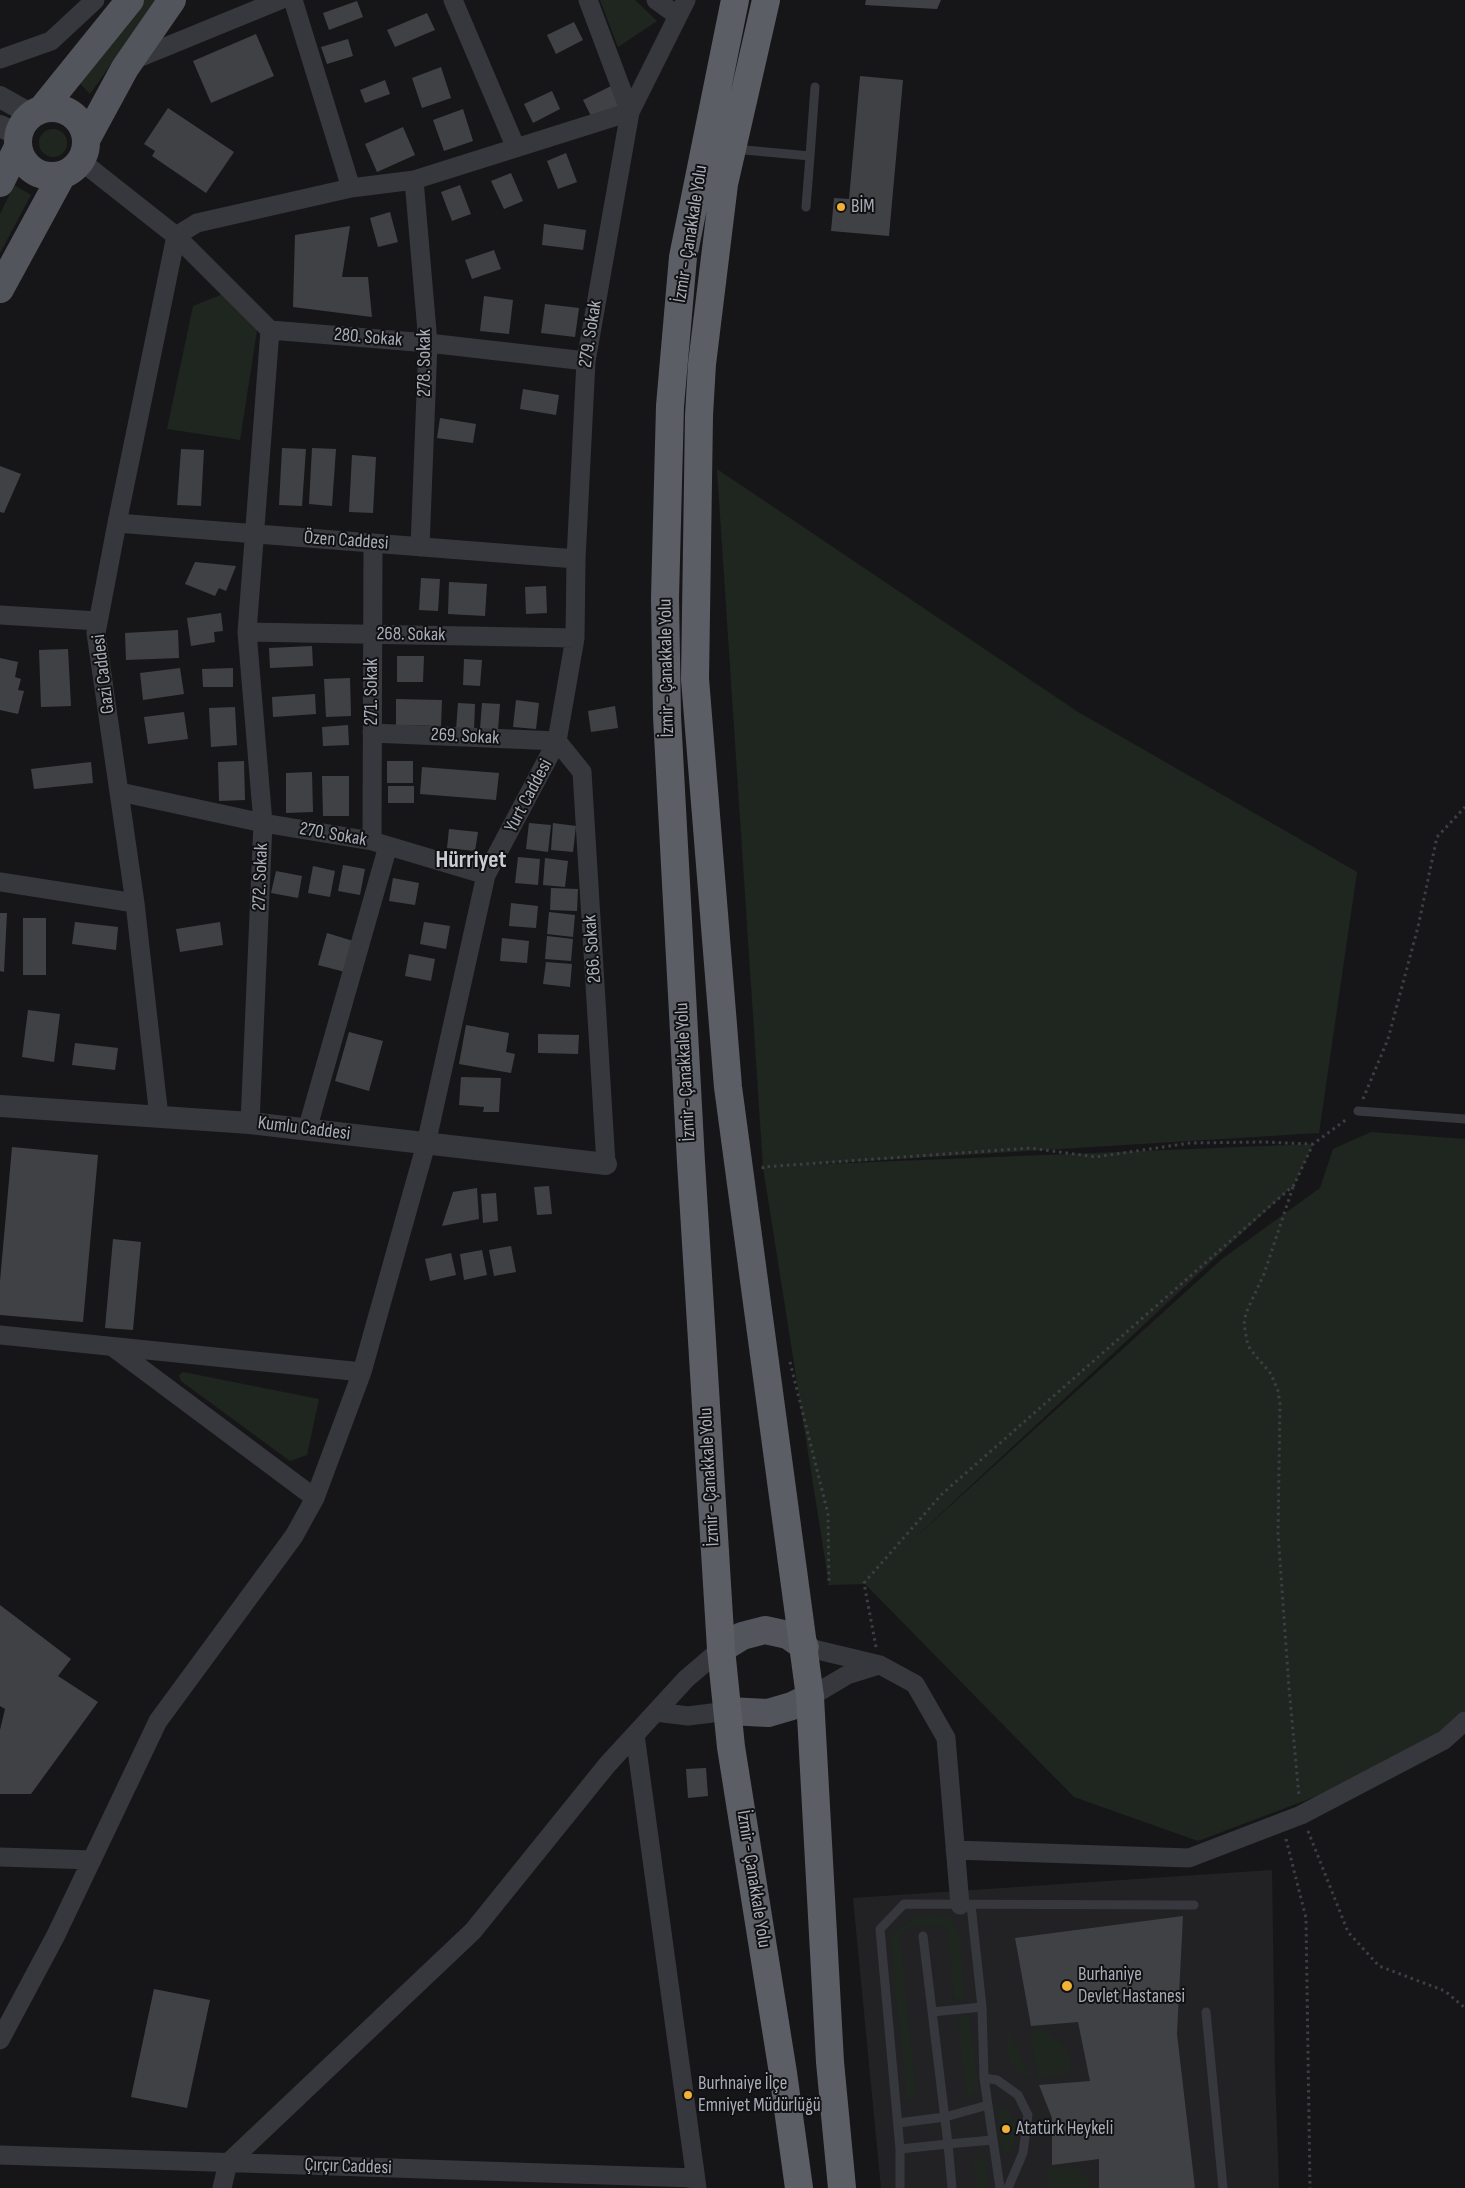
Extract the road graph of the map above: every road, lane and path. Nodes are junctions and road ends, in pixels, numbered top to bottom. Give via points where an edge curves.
1 (95, 0) edge
2 (130, 0) edge
3 (172, 0) edge
4 (280, 0) edge
5 (293, 0) edge
6 (453, 0) edge
7 (588, 0) edge
8 (656, 0) edge
9 (735, 0) edge
10 (766, 0) edge
11 (682, 8) edge
12 (0, 59) edge
13 (128, 62) junction
14 (815, 87) dead end
15 (0, 97) edge
16 (630, 112) junction
17 (22, 126) edge
18 (516, 148) junction
19 (732, 149) junction
20 (810, 156) junction
21 (77, 158) junction
22 (414, 180) junction
23 (0, 183) edge
24 (351, 188) junction
25 (806, 207) dead end
26 (176, 236) junction
27 (0, 289) edge
28 (270, 330) junction
29 (428, 343) junction
30 (586, 361) junction
31 (117, 523) junction
32 (254, 534) junction
33 (372, 543) junction
34 (420, 547) junction
35 (576, 559) junction
36 (0, 615) edge
37 (98, 621) junction
38 (247, 632) junction
39 (372, 634) junction
40 (575, 638) junction
41 (372, 733) junction
42 (558, 741) junction
43 (120, 792) junction
44 (1465, 806) edge
45 (263, 823) junction
46 (380, 844) junction
47 (486, 875) junction
48 (0, 882) edge
49 (135, 903) junction
50 (0, 1106) edge
51 (1358, 1111) junction
52 (159, 1116) junction
53 (1465, 1119) edge
54 (250, 1123) junction
55 (307, 1130) junction
56 (426, 1144) junction
57 (1313, 1144) junction
58 (606, 1164) joint
59 (763, 1176) dead end
60 (1294, 1184) junction
61 (0, 1335) edge
62 (113, 1347) junction
63 (788, 1354) dead end
64 (362, 1372) junction
65 (315, 1498) junction
66 (829, 1585) dead end
67 (805, 1647) junction
68 (721, 1649) junction
69 (880, 1665) junction
70 (810, 1697) junction
71 (728, 1711) junction
72 (656, 1712) junction
73 (1465, 1721) edge
74 (635, 1735) junction
75 (1301, 1815) junction
76 (1282, 1822) junction
77 (956, 1850) junction
78 (0, 1857) edge
79 (92, 1860) junction
80 (966, 1905) junction
81 (1194, 1905) dead end
82 (923, 1936) dead end
83 (982, 2008) junction
84 (1465, 2008) edge
85 (932, 2012) junction
86 (1206, 2012) dead end
87 (0, 2040) edge
88 (984, 2078) junction
89 (988, 2105) junction
90 (945, 2117) junction
91 (898, 2122) junction
92 (993, 2140) junction
93 (948, 2144) junction
94 (900, 2149) junction
95 (0, 2155) edge
96 (228, 2163) junction
97 (696, 2183) edge
98 (222, 2188) edge
99 (799, 2188) edge
100 (842, 2188) edge
101 (900, 2188) edge
102 (952, 2188) edge
103 (1000, 2188) edge
104 (1008, 2188) edge
105 (1223, 2188) edge
106 (1310, 2188) edge

1 - 12 street via 51,41
2 - 17 main road
3 - 13 main road
4 - 13 street
5 - 24 street
6 - 18 street
7 - 16 street
8 - 11 street
9 - 68 highway, İzmir - Çanakkale Yolu via 683,256 670,406 665,598 667,716
10 - 19 highway, İzmir - Çanakkale Yolu
11 - 16 street
13 - 21 main road
14 - 20 lane
15 - 17 street
16 - 18 street
16 - 30 street, 279. Sokak
17 - 21 main road via 22,158 39,174 51,176
17 - 21 main road via 54,108 71,114 83,126
17 - 23 main road
18 - 22 street
19 - 20 lane
19 - 67 highway, İzmir - Çanakkale Yolu via 724,184 699,415 695,679 728,1087
20 - 25 lane
21 - 26 street
21 - 27 main road
22 - 24 street
22 - 29 street, 278. Sokak
24 - 26 street via 197,223
26 - 28 street
26 - 31 street, Gazi Caddesi
28 - 29 street, 280. Sokak
28 - 32 street, 272. Sokak
29 - 30 street, 280. Sokak
29 - 34 street, 278. Sokak
30 - 35 street, 279. Sokak
31 - 32 street, Özen Caddesi
31 - 37 street, Gazi Caddesi
32 - 33 street, Özen Caddesi
32 - 38 street, 272. Sokak
33 - 34 street, Özen Caddesi
33 - 39 street, 271. Sokak
34 - 35 street, Özen Caddesi
35 - 40 street, Yurt Caddesi
36 - 37 street
37 - 43 street, Gazi Caddesi via 96,633
38 - 39 street, 268. Sokak
38 - 45 street, 272. Sokak
39 - 40 street, 268. Sokak
39 - 41 street, 271. Sokak
40 - 42 street, Yurt Caddesi
41 - 42 street, 269. Sokak
41 - 46 street, 271. Sokak
42 - 47 street, Yurt Caddesi
42 - 58 street, 266. Sokak via 582,772
43 - 45 street, 270. Sokak
43 - 49 street, Gazi Caddesi
44 - 51 path via 1437,837 1418,927 1388,1039
45 - 46 street, 270. Sokak
45 - 54 street, 272. Sokak
46 - 47 street, 270. Sokak
46 - 55 street, 271. Sokak
47 - 56 street, Yurt Caddesi
48 - 49 street
49 - 52 street, Gazi Caddesi
50 - 52 street, Kumlu Caddesi
51 - 53 lane
51 - 57 path
52 - 54 street, Kumlu Caddesi
54 - 55 street, Kumlu Caddesi
55 - 56 street, Kumlu Caddesi
56 - 58 street, Kumlu Caddesi
56 - 64 street, Yurt Caddesi
57 - 59 path via 1190,1143 1096,1156 1030,1148 763,1167
57 - 60 path
60 - 69 path via 942,1494 864,1584
60 - 75 path via 1264,1274 1250,1302 1244,1333 1250,1349 1271,1374 1280,1397 1278,1534
61 - 62 street
62 - 64 street
62 - 65 street
63 - 66 path via 828,1514
64 - 65 street, Yurt Caddesi
65 - 79 street, Yurt Caddesi via 294,1536 158,1721
67 - 68 main road via 788,1635 765,1630 742,1636
67 - 69 street
67 - 70 highway, İzmir - Çanakkale Yolu
68 - 71 highway, İzmir - Çanakkale Yolu
68 - 72 street via 686,1679
69 - 70 street via 847,1675
69 - 77 street via 915,1684 946,1738
70 - 71 main road via 768,1713
70 - 100 highway, İzmir - Çanakkale Yolu via 830,2062
71 - 72 street via 688,1716
71 - 99 highway, İzmir - Çanakkale Yolu
72 - 74 street
73 - 75 street via 1444,1740
74 - 96 street via 473,1931
74 - 97 street
75 - 76 street
75 - 84 path via 1348,1932 1379,1966 1445,1991
76 - 77 street via 1189,1858
76 - 106 path via 1306,1918
77 - 80 street
78 - 79 street
79 - 87 street, Yurt Caddesi
80 - 81 lane
80 - 83 lane
80 - 91 lane via 904,1904 880,1929
82 - 85 lane
83 - 85 lane
83 - 88 lane
85 - 90 lane
86 - 105 lane
88 - 89 lane
88 - 104 lane via 997,2080 1018,2095 1028,2115 1023,2152
89 - 90 lane
89 - 92 lane
90 - 91 lane
90 - 93 lane
91 - 94 lane
92 - 93 lane
92 - 103 lane
93 - 94 lane
93 - 102 lane
94 - 101 lane
95 - 96 street, Çırçır Caddesi
96 - 97 street, Çırçır Caddesi
96 - 98 street

